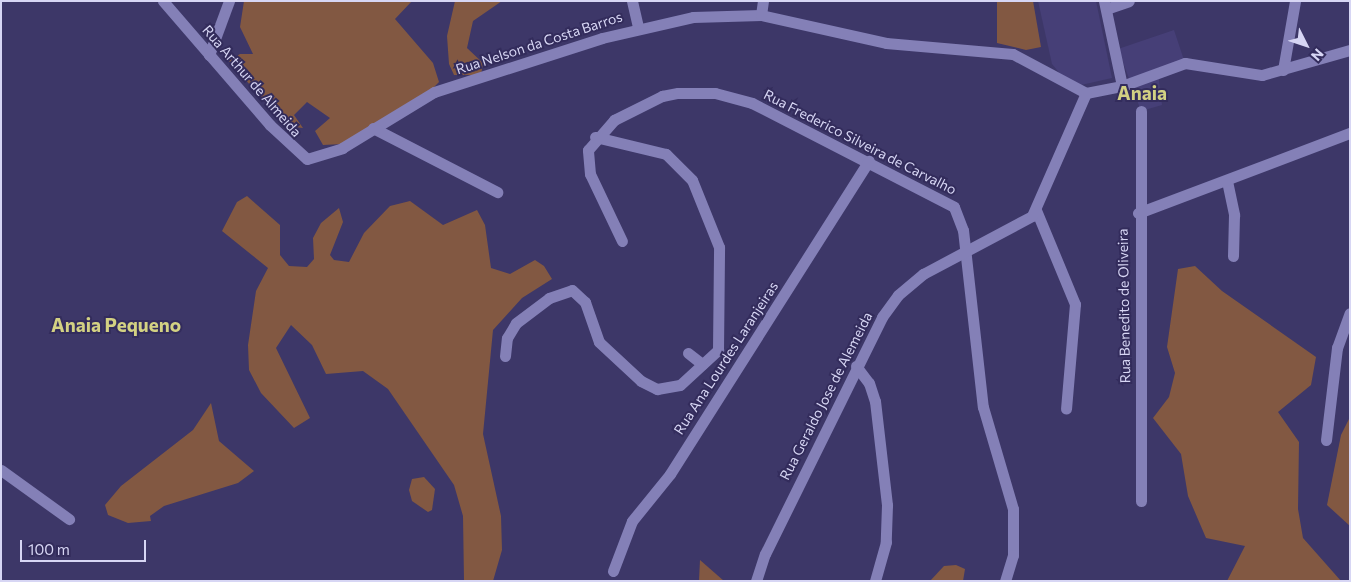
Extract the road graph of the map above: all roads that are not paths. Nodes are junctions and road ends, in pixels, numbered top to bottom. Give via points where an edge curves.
1 (163, 1) edge
2 (229, 1) edge
3 (632, 1) edge
4 (764, 1) edge
5 (1129, 1) edge
6 (1295, 1) edge
7 (1105, 5) edge
8 (761, 15) junction
9 (638, 28) junction
10 (1350, 50) edge
11 (209, 55) junction
12 (1283, 70) junction
13 (1122, 86) junction
14 (1086, 93) junction
15 (1141, 111) dead end
16 (373, 128) junction
17 (1350, 133) edge
18 (595, 137) junction
19 (299, 156) joint
20 (869, 161) junction
21 (1227, 181) junction
22 (497, 192) dead end
23 (1036, 210) junction
24 (1138, 213) junction
25 (622, 241) dead end
26 (964, 250) junction
27 (1233, 256) dead end
28 (1350, 313) edge
29 (688, 353) dead end
30 (506, 356) dead end
31 (702, 364) junction
32 (856, 366) junction
33 (1066, 408) dead end
34 (1326, 440) dead end
35 (1, 470) edge
36 (1141, 501) dead end
37 (69, 519) dead end
38 (613, 571) dead end
39 (756, 581) edge
40 (875, 581) edge
41 (1005, 581) edge

1 - 11 street, Rua Arthur de Almeida
2 - 11 street
3 - 9 street
4 - 8 street
5 - 7 street
6 - 12 street
7 - 13 street
8 - 9 street, Rua Nelson da Costa Barros via 693,17
8 - 14 street, Rua Nelson da Costa Barros via 886,42 1013,54
9 - 16 street, Rua Nelson da Costa Barros via 434,92
10 - 12 street
11 - 19 street, Rua Arthur de Almeida
12 - 13 street via 1256,75 1185,63
13 - 14 street
14 - 23 street
15 - 24 street, Rua Benedito de Oliveira
16 - 19 street, Rua Nelson da Costa Barros via 328,154
16 - 22 street
17 - 21 street
18 - 20 street, Rua Frederico Silveira de Carvalho via 631,110 662,96 715,93 778,114
18 - 25 street via 588,150 590,174
18 - 31 street via 666,154 680,165 697,192 719,247 720,268 721,341
20 - 26 street, Rua Frederico Silveira de Carvalho via 954,207 961,221
20 - 38 street, Rua Ana Lourdes Laranjeiras via 670,474 632,521
21 - 24 street
21 - 27 street via 1234,215
23 - 26 street, Rua Geraldo Jose de Alemeida via 1026,221
23 - 33 street via 1075,304
24 - 36 street, Rua Benedito de Oliveira
26 - 32 street, Rua Geraldo Jose de Alemeida via 898,295
26 - 41 street, Rua Frederico Silveira de Carvalho via 983,407 1013,509 1013,555
28 - 34 street via 1337,348
29 - 31 street
30 - 31 street via 507,338 516,322 549,298 572,290 585,302 599,342 641,381 667,390 680,385
32 - 39 street, Rua Geraldo Jose de Alemeida via 765,554
32 - 40 street via 875,401 887,505 886,542
35 - 37 street

